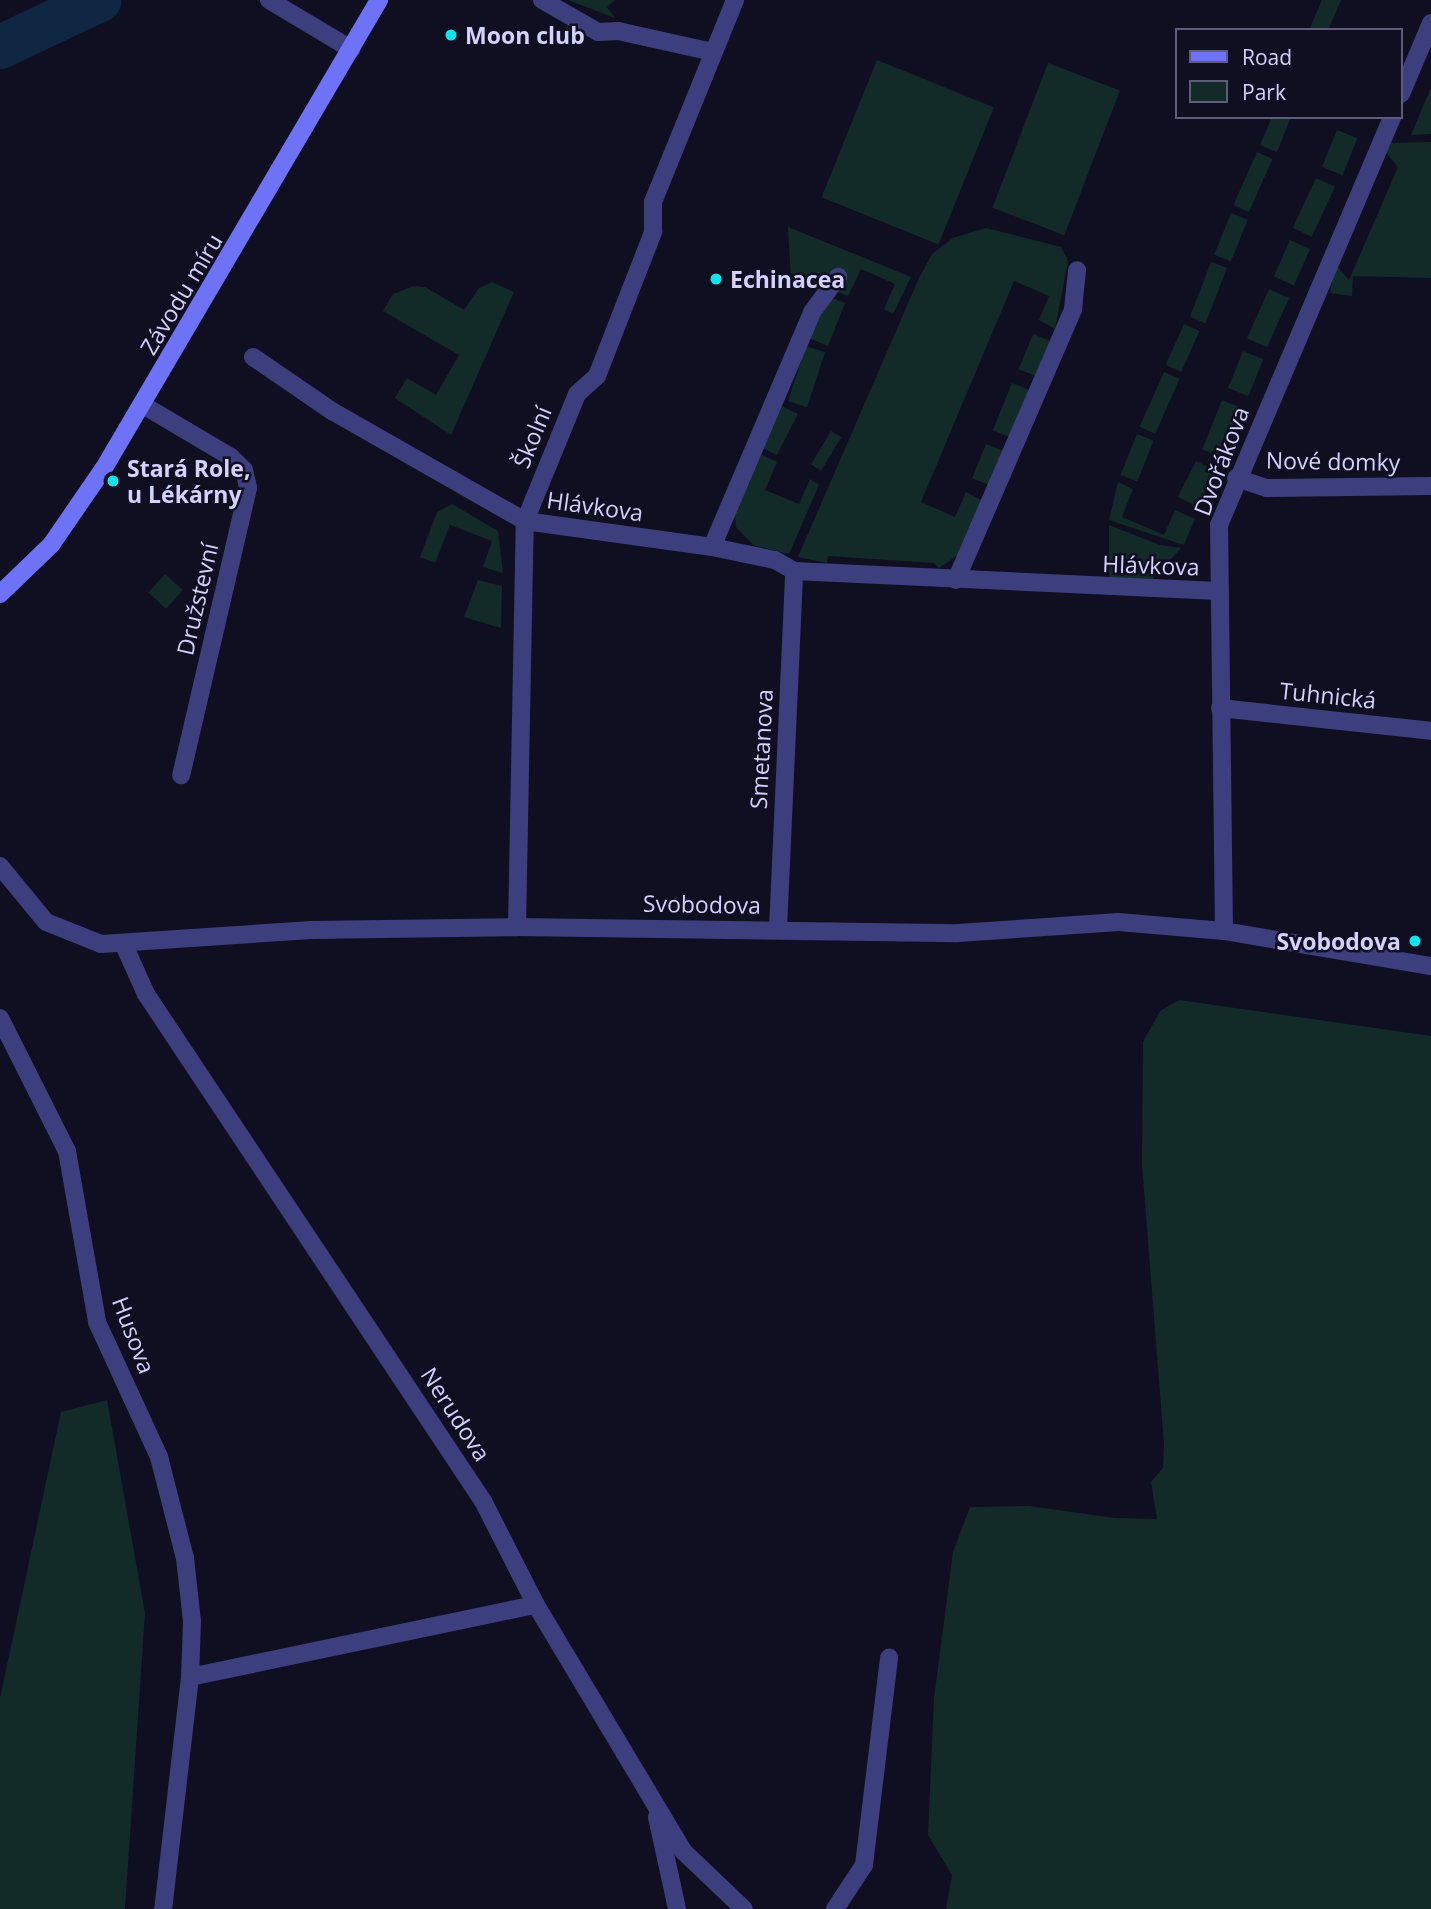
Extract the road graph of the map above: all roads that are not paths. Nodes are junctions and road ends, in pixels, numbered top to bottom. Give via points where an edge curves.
1 (269, 0) edge
2 (379, 0) edge
3 (542, 0) edge
4 (735, 0) edge
5 (1431, 23) edge
6 (351, 49) junction
7 (713, 52) junction
8 (1403, 89) edge
9 (1391, 119) edge
10 (1077, 270) dead end
11 (838, 277) dead end
12 (253, 357) dead end
13 (143, 405) junction
14 (1236, 478) junction
15 (1431, 486) edge
16 (525, 521) junction
17 (712, 547) junction
18 (794, 571) junction
19 (956, 580) junction
20 (1218, 592) junction
21 (0, 594) edge
22 (1220, 708) junction
23 (1431, 731) edge
24 (181, 775) dead end
25 (0, 866) edge
26 (517, 927) junction
27 (778, 929) junction
28 (1224, 931) junction
29 (124, 945) junction
30 (1431, 965) edge
31 (0, 1018) edge
32 (536, 1605) junction
33 (889, 1657) dead end
34 (190, 1677) junction
35 (654, 1803) junction
36 (163, 1909) edge
37 (677, 1909) edge
38 (744, 1909) edge
39 (835, 1909) edge

1 - 6 street
2 - 6 main road, Závodu míru
3 - 7 street via 598,32 618,31
4 - 7 street, Školní
5 - 8 street
6 - 13 main road, Závodu míru
7 - 16 street, Školní via 653,202 653,232 597,376 577,394
9 - 14 street, Dvořákova
10 - 19 street via 1073,309
11 - 17 street via 812,312
12 - 16 street, Hlávkova via 332,411
13 - 21 main road, Závodu míru via 51,545
13 - 24 street, Družstevní via 231,457 244,470 248,488
14 - 15 street, Nové domky via 1267,488
14 - 20 street, Dvořákova via 1219,525
16 - 17 street, Hlávkova
16 - 26 street, Školní
17 - 18 street, Hlávkova via 775,560
18 - 19 street, Hlávkova
18 - 27 street, Smetanova
19 - 20 street, Hlávkova
20 - 22 street, Dvořákova
22 - 23 street, Tuhnická
22 - 28 street, Dvořákova
25 - 29 street, Svobodova via 32,908 60,931 101,944
26 - 27 street, Svobodova
26 - 29 street, Svobodova via 312,930
27 - 28 street, Svobodova via 958,933 1119,922
28 - 30 street, Svobodova
29 - 32 street, Nerudova via 146,994 483,1501
31 - 34 street, Husova via 67,1151 97,1322 159,1458 185,1558 192,1621
32 - 34 street
32 - 35 street, Nerudova
33 - 39 street via 864,1865
34 - 36 street, Husova
35 - 37 street
35 - 38 street, Nerudova via 682,1850

